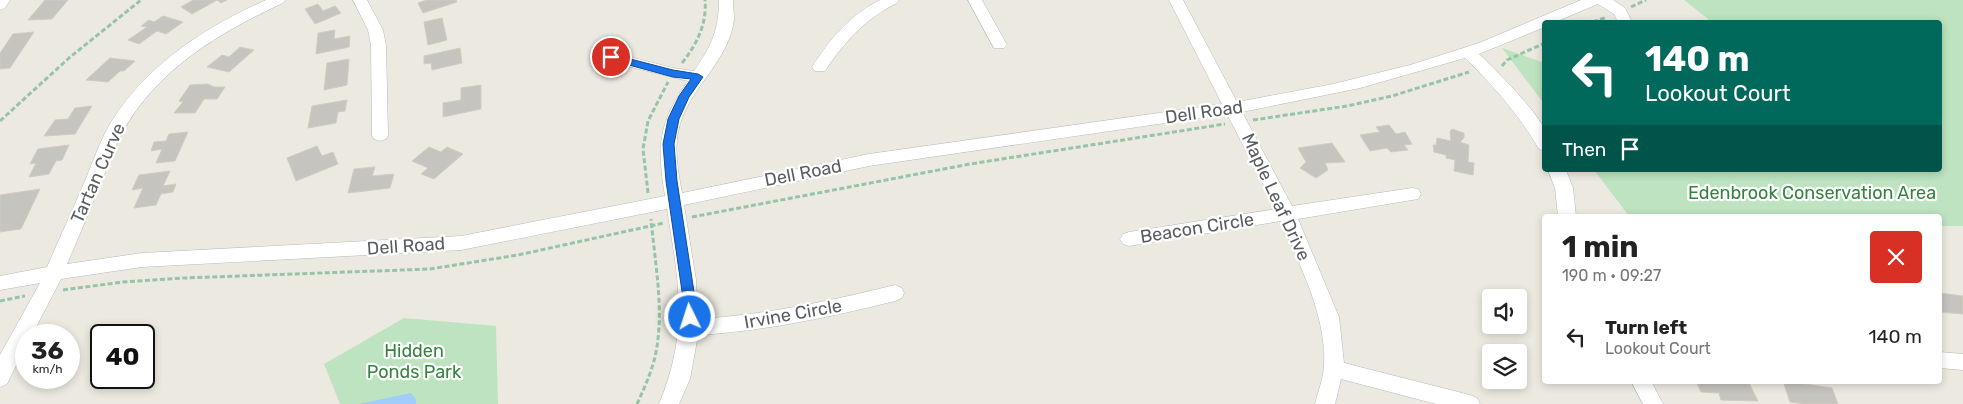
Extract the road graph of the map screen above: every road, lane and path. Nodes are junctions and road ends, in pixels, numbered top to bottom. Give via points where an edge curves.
1 (3, 0) edge
2 (141, 0) edge
3 (278, 0) edge
4 (360, 0) edge
5 (726, 0) edge
6 (892, 0) edge
7 (975, 0) edge
8 (1176, 0) edge
9 (1594, 0) edge
10 (1603, 0) edge
11 (0, 5) edge
12 (1546, 20) edge
13 (1624, 20) edge
14 (1542, 21) edge
15 (998, 44) dead end
16 (1542, 44) edge
17 (1468, 52) junction
18 (611, 57) dead end
19 (820, 67) dead end
20 (1484, 67) junction
21 (698, 77) junction
22 (1236, 115) junction
23 (0, 121) edge
24 (380, 134) dead end
25 (1542, 139) edge
26 (1558, 172) edge
27 (1412, 194) dead end
28 (674, 199) junction
29 (1287, 214) junction
30 (1567, 214) edge
31 (678, 220) junction
32 (1129, 239) dead end
33 (54, 272) junction
34 (0, 283) edge
35 (46, 292) junction
36 (895, 292) dead end
37 (0, 301) edge
38 (689, 328) junction
39 (1942, 360) edge
40 (1963, 362) edge
41 (1334, 369) junction
42 (0, 378) edge
43 (1643, 384) edge
44 (669, 404) edge
45 (1325, 404) edge
46 (1470, 404) edge
47 (1653, 404) edge

1 - 11 street
2 - 23 path via 96,35
3 - 33 street, Tartan Curve via 234,21 175,60 129,107 114,132
4 - 24 street via 377,35
5 - 21 street via 727,18 722,37
6 - 19 street via 860,17 843,32
7 - 15 street
8 - 22 street, Maple Leaf Drive
9 - 12 street, Dell Road
10 - 13 street via 1620,11
14 - 17 street, Dell Road
16 - 20 path via 1507,60 1502,66
17 - 20 street
17 - 22 street, Dell Road
18 - 21 street via 673,74
20 - 22 path via 1356,104
20 - 25 street via 1522,109
21 - 28 street via 673,119 668,144
22 - 28 street, Dell Road via 869,160
22 - 29 street, Maple Leaf Drive
22 - 31 path
26 - 30 street via 1564,188
27 - 29 street, Beacon Circle
28 - 31 street
28 - 33 street, Dell Road via 461,242 174,257
29 - 32 street, Beacon Circle
29 - 41 street, Maple Leaf Drive via 1329,317
31 - 35 path via 490,261 430,269 160,280
31 - 38 street via 690,305
33 - 34 street, Dell Road
33 - 35 street, Tartan Curve
35 - 37 path
35 - 42 street, Tartan Curve
36 - 38 street, Irvine Circle via 811,314
38 - 44 street via 684,367
39 - 40 street
41 - 45 street, Maple Leaf Drive
41 - 46 street
43 - 47 street

